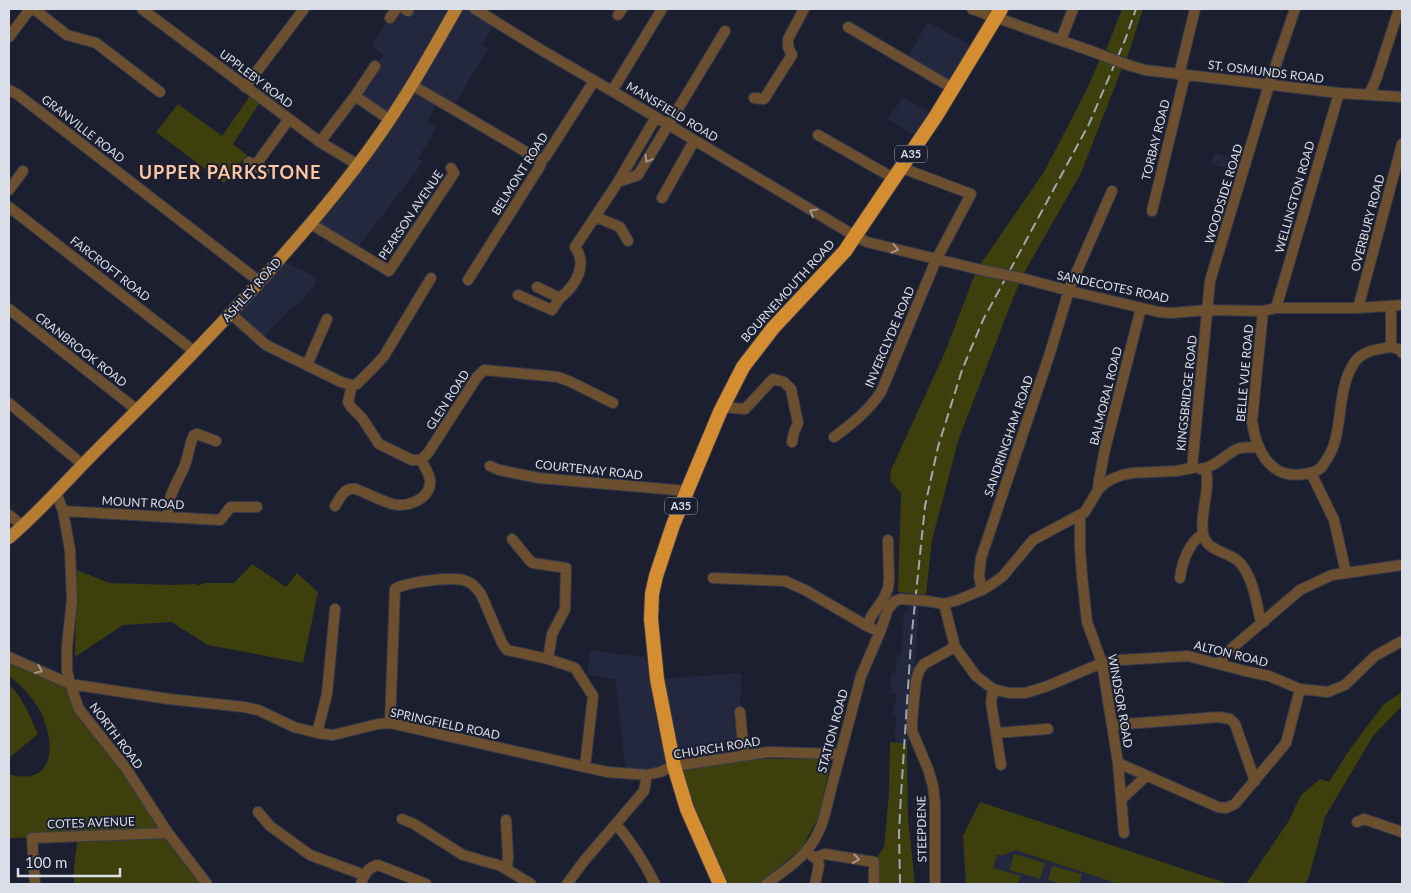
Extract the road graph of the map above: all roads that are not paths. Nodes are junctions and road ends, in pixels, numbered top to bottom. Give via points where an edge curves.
1 (30, 9) edge
2 (34, 9) edge
3 (142, 9) edge
4 (304, 9) edge
5 (396, 9) edge
6 (456, 9) edge
7 (475, 9) edge
8 (662, 9) edge
9 (804, 9) edge
10 (972, 9) edge
11 (1073, 9) edge
12 (1195, 9) edge
13 (1295, 9) edge
14 (1400, 9) edge
15 (999, 13) edge
16 (390, 18) dead end
17 (848, 27) dead end
18 (725, 31) dead end
19 (9, 37) edge
20 (1060, 40) junction
21 (375, 66) dead end
22 (1182, 75) junction
23 (594, 81) junction
24 (412, 85) junction
25 (1269, 85) junction
26 (245, 86) junction
27 (954, 89) junction
28 (9, 90) edge
29 (612, 91) junction
30 (160, 92) dead end
31 (1339, 93) junction
32 (1369, 95) junction
33 (355, 96) junction
34 (1402, 97) edge
35 (754, 98) dead end
36 (656, 117) junction
37 (289, 119) junction
38 (390, 120) junction
39 (669, 125) junction
40 (818, 135) dead end
41 (694, 140) junction
42 (320, 142) junction
43 (1402, 144) edge
44 (542, 160) junction
45 (358, 165) junction
46 (256, 166) dead end
47 (23, 171) dead end
48 (455, 172) dead end
49 (899, 174) junction
50 (618, 182) junction
51 (9, 190) edge
52 (1112, 191) dead end
53 (662, 198) dead end
54 (9, 207) edge
55 (1152, 211) dead end
56 (596, 217) junction
57 (311, 224) junction
58 (855, 236) junction
59 (628, 241) dead end
60 (936, 260) junction
61 (431, 278) dead end
62 (468, 280) dead end
63 (260, 282) junction
64 (537, 287) dead end
65 (1070, 291) junction
66 (518, 295) dead end
67 (560, 298) junction
68 (1402, 305) edge
69 (1391, 306) junction
70 (1141, 308) junction
71 (1276, 308) junction
72 (1358, 308) junction
73 (9, 309) edge
74 (1208, 310) junction
75 (1263, 311) junction
76 (231, 314) junction
77 (327, 319) dead end
78 (1391, 347) junction
79 (195, 352) junction
80 (1402, 353) edge
81 (307, 365) junction
82 (352, 385) junction
83 (9, 403) edge
84 (614, 404) dead end
85 (722, 407) junction
86 (137, 410) junction
87 (834, 437) dead end
88 (216, 441) dead end
89 (792, 442) dead end
90 (1258, 447) junction
91 (420, 460) junction
92 (82, 464) junction
93 (490, 466) dead end
94 (1192, 468) junction
95 (1205, 468) junction
96 (1311, 473) junction
97 (1098, 490) junction
98 (687, 491) junction
99 (56, 492) junction
100 (335, 506) dead end
101 (257, 507) dead end
102 (63, 511) junction
103 (9, 516) edge
104 (1080, 516) junction
105 (168, 517) junction
106 (23, 526) junction
107 (1203, 534) junction
108 (9, 538) edge
109 (512, 539) dead end
110 (888, 540) dead end
111 (1402, 565) edge
112 (1346, 573) junction
113 (713, 578) dead end
114 (1180, 578) dead end
115 (982, 590) junction
116 (944, 604) junction
117 (335, 609) dead end
118 (1264, 622) junction
119 (867, 626) junction
120 (880, 632) junction
121 (1402, 641) edge
122 (955, 647) junction
123 (9, 657) edge
124 (548, 659) junction
125 (1102, 663) junction
126 (1220, 664) junction
127 (70, 684) junction
128 (993, 689) junction
129 (1300, 689) junction
130 (740, 712) dead end
131 (390, 723) junction
132 (1112, 725) junction
133 (1048, 728) dead end
134 (318, 733) junction
135 (997, 733) junction
136 (840, 754) junction
137 (744, 756) junction
138 (1118, 763) junction
139 (1001, 765) dead end
140 (674, 766) junction
141 (584, 767) junction
142 (647, 775) junction
143 (1146, 776) junction
144 (1255, 781) junction
145 (1122, 799) junction
146 (258, 812) dead end
147 (402, 819) dead end
148 (506, 820) dead end
149 (1357, 822) dead end
150 (616, 824) junction
151 (1402, 832) edge
152 (168, 833) junction
153 (1124, 833) dead end
154 (807, 851) junction
155 (817, 859) junction
156 (507, 869) junction
157 (363, 880) edge
158 (35, 884) edge
159 (207, 884) edge
160 (426, 884) edge
161 (531, 884) edge
162 (567, 884) edge
163 (655, 884) edge
164 (720, 884) edge
165 (766, 884) edge
166 (815, 884) edge
167 (874, 884) edge
168 (935, 884) edge

1 - 19 street
2 - 30 street via 67,35 96,43
3 - 26 street, UPPLEBY ROAD
4 - 26 street
5 - 16 street
6 - 24 main road, ASHLEY ROAD
7 - 23 street, MANSFIELD ROAD
8 - 29 street
9 - 35 street via 788,39 792,55 764,99
10 - 15 street, ST. OSMUNDS ROAD
11 - 20 street
12 - 22 street, TORBAY ROAD
13 - 25 street, WOODSIDE ROAD
14 - 32 street
15 - 20 street, ST. OSMUNDS ROAD
15 - 27 highway, BOURNEMOUTH ROAD / A35
17 - 27 street
18 - 39 street
20 - 22 street, ST. OSMUNDS ROAD, bridge via 1145,70
21 - 33 street
22 - 25 street, ST. OSMUNDS ROAD
22 - 55 street, TORBAY ROAD
23 - 29 street, MANSFIELD ROAD
23 - 44 street, BELMONT ROAD
24 - 38 main road, ASHLEY ROAD
24 - 44 street
25 - 31 street, ST. OSMUNDS ROAD
25 - 74 street, WOODSIDE ROAD via 1210,281
26 - 37 street, UPPLEBY ROAD
27 - 49 highway, BOURNEMOUTH ROAD / A35
28 - 63 street, GRANVILLE ROAD
29 - 36 street, MANSFIELD ROAD
31 - 32 street, ST. OSMUNDS ROAD
31 - 71 street, WELLINGTON ROAD
32 - 34 street, ST. OSMUNDS ROAD
33 - 38 street
33 - 42 street
36 - 39 street, MANSFIELD ROAD
36 - 50 street
37 - 42 street, UPPLEBY ROAD
37 - 46 street
38 - 45 main road, ASHLEY ROAD
39 - 41 street, MANSFIELD ROAD
39 -> 50 street via 638,175
40 - 49 street
41 - 53 street
58 -> 41 street, MANSFIELD ROAD
42 - 45 street, UPPLEBY ROAD
43 - 72 street, OVERBURY ROAD
44 - 62 street, BELMONT ROAD
45 - 57 main road, ASHLEY ROAD
47 - 51 street
48 - 57 street, PEARSON AVENUE via 390,272
49 - 58 highway, BOURNEMOUTH ROAD / A35
49 - 60 street, INVERCLYDE ROAD via 971,194
50 - 56 street
52 - 65 street, SANDRINGHAM ROAD
54 - 79 street, FARCROFT ROAD
56 - 59 street via 620,227
56 - 67 street via 575,247 580,255 576,280
57 - 63 main road, ASHLEY ROAD
58 -> 60 street, SANDECOTES ROAD
58 - 85 highway, BOURNEMOUTH ROAD / A35 via 743,366
60 - 65 street, SANDECOTES ROAD, bridge
60 - 87 street, INVERCLYDE ROAD via 881,392 872,406
61 - 82 street via 384,356 362,380
63 - 76 main road, ASHLEY ROAD
64 - 67 street
65 - 70 street, SANDECOTES ROAD
65 - 115 street, SANDRINGHAM ROAD via 981,558 979,576
66 - 67 street via 552,310
68 - 69 street, SANDECOTES ROAD
69 - 72 street, SANDECOTES ROAD
69 - 78 street
70 - 74 street, SANDECOTES ROAD via 1171,313
70 - 97 street, BALMORAL ROAD
71 - 72 street, SANDECOTES ROAD
71 - 75 street, SANDECOTES ROAD
73 - 86 street, CRANBROOK ROAD
74 - 75 street, SANDECOTES ROAD
74 - 94 street, KINGSBRIDGE ROAD
75 - 90 street, BELLE VUE ROAD via 1252,421
76 - 79 main road, ASHLEY ROAD
76 - 81 street via 266,345
77 - 81 street
78 - 80 street
78 - 96 street via 1370,351 1356,361 1347,376 1335,442 1322,468
79 - 86 main road, ASHLEY ROAD
81 - 82 street
82 - 91 street via 348,402 350,408 362,418 379,444 412,460
83 - 92 street
84 - 91 street, GLEN ROAD via 558,377 484,370
85 - 89 street via 745,409 773,378 784,382 791,389 798,423
85 - 98 highway, BOURNEMOUTH ROAD / A35
86 - 92 main road, ASHLEY ROAD
88 - 105 street via 194,435 171,492
90 - 95 street via 1235,449
90 - 96 street, BELLE VUE ROAD via 1278,471 1296,476
91 - 100 street via 431,482 418,501 394,504 356,485 347,489
92 - 99 main road, ASHLEY ROAD
93 - 98 street, COURTENAY ROAD via 539,478
94 - 95 street
94 - 97 street, KINGSBRIDGE ROAD via 1122,475
95 - 107 street
96 - 112 street via 1334,520
97 - 104 street, KINGSBRIDGE ROAD via 1089,508
98 - 140 highway, BOURNEMOUTH ROAD / A35 via 656,576 651,606 658,679
99 - 102 street, NORTH ROAD
99 - 106 main road, ASHLEY ROAD
101 - 105 street, MOUNT ROAD via 231,507 220,520
102 - 105 street, MOUNT ROAD
102 - 127 street, NORTH ROAD via 70,550 72,600 67,647
103 - 106 street
104 - 115 street via 1033,540 1003,576
104 - 125 street, WINDSOR ROAD via 1087,622
106 - 108 main road, ASHLEY ROAD
107 - 114 street via 1194,540
107 - 118 street via 1210,546 1242,564
109 - 124 street via 533,563 571,567 565,609 552,634
110 - 119 street via 888,588
111 - 112 street
112 - 118 street via 1332,574 1300,590
113 - 119 street via 785,581
115 - 116 street
116 - 120 street, STATION ROAD, bridge via 895,600 888,609
116 - 122 street
117 - 134 street via 327,694
118 - 126 street via 1225,654
119 - 120 street
120 - 136 street, STATION ROAD via 861,676
121 - 129 street, ALTON ROAD via 1374,656 1345,685 1328,692
122 - 128 street via 976,676
122 - 168 street, STEEPDENE via 924,664 919,671 912,720 912,730 933,786
123 -> 127 street, SPRINGFIELD ROAD
124 - 131 street via 507,650 481,594 469,582 454,579 396,587
124 - 141 street via 575,668 593,696
125 - 126 street, ALTON ROAD via 1188,656
125 - 128 street, ALTON ROAD via 1025,693
125 - 132 street, WINDSOR ROAD
126 - 129 street, ALTON ROAD via 1269,676
127 - 134 street, SPRINGFIELD ROAD via 169,700 244,707
127 - 152 street, NORTH ROAD via 79,709 125,767
128 - 135 street via 991,702
129 - 144 street via 1286,743
130 - 137 street
131 - 134 street, SPRINGFIELD ROAD via 333,735
131 - 141 street, SPRINGFIELD ROAD
132 - 138 street, WINDSOR ROAD
132 - 144 street via 1219,716 1230,719 1235,724
133 - 135 street
135 - 139 street
136 - 137 street, CHURCH ROAD via 769,752
136 - 154 street, STATION ROAD via 823,822
137 - 140 street, CHURCH ROAD
138 - 143 street
138 - 145 street, WINDSOR ROAD
140 - 142 street, CHURCH ROAD
140 - 164 highway, A35 via 688,809
141 - 142 street, SPRINGFIELD ROAD
142 - 150 street via 644,791
143 - 144 street via 1226,808 1235,804
143 - 145 street
145 - 153 street, WINDSOR ROAD
146 - 157 street via 270,826 310,854
147 - 156 street via 463,855
148 - 156 street
149 - 151 street via 1364,819
150 - 162 street
150 - 163 street via 633,844
152 - 158 street, COTES AVENUE via 32,838
152 - 159 street, NORTH ROAD
154 - 155 street
154 - 165 street, STATION ROAD
155 - 166 street
155 -> 167 street via 825,854 874,862
156 - 161 street
157 - 160 street via 373,866 378,865

